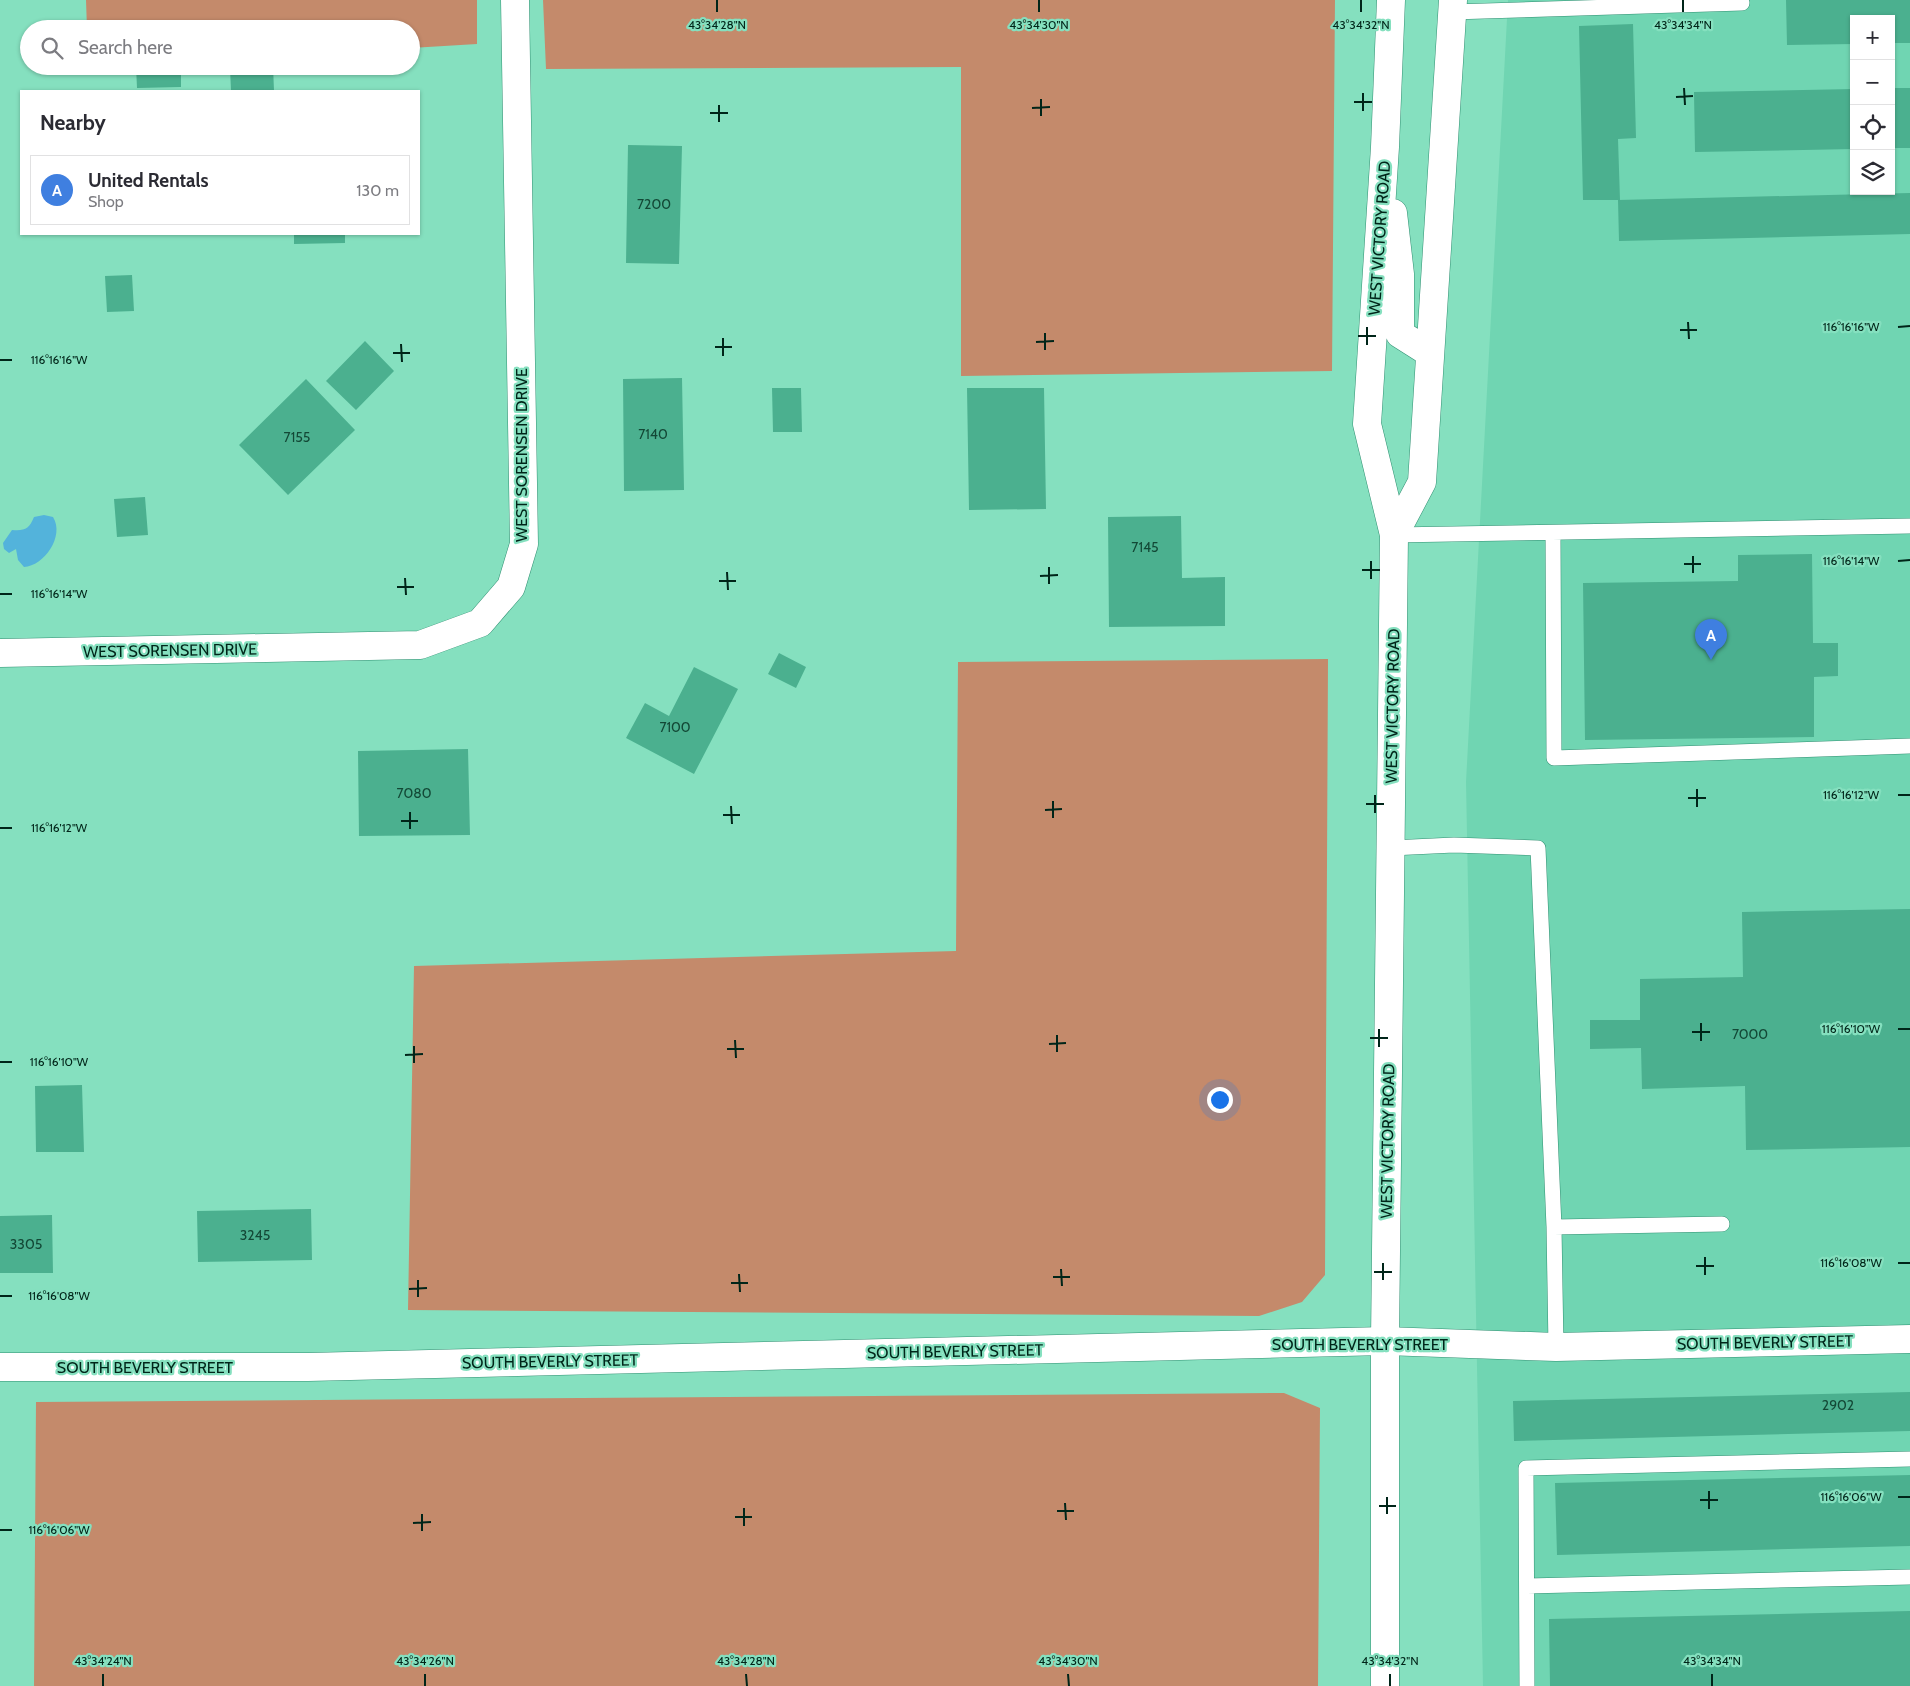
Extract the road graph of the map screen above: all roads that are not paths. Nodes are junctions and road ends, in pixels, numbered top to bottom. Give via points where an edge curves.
1 (515, 0) edge
2 (1391, 0) edge
3 (1742, 3) dead end
4 (1453, 6) edge
5 (1385, 147) junction
6 (1430, 353) junction
7 (1910, 526) edge
8 (1553, 534) junction
9 (1394, 535) junction
10 (0, 653) edge
11 (1910, 746) edge
12 (1390, 848) junction
13 (1722, 1224) dead end
14 (1554, 1227) junction
15 (1910, 1340) edge
16 (1385, 1341) junction
17 (1556, 1347) junction
18 (0, 1367) edge
19 (1910, 1459) edge
20 (1910, 1577) edge
21 (1527, 1586) junction
22 (1385, 1686) edge
23 (1527, 1686) edge

1 - 10 street, WEST SORENSEN DRIVE via 524,544 511,587 480,623 420,645
2 - 5 street, WEST VICTORY ROAD
3 - 4 lane
4 - 6 street, WEST VICTORY ROAD
5 - 6 street, WEST VICTORY ROAD via 1400,274 1400,334
5 - 9 street, WEST VICTORY ROAD via 1367,424
6 - 9 street, WEST VICTORY ROAD via 1422,482
7 - 8 lane
8 - 9 lane
8 - 11 lane via 1554,758
9 - 12 street, WEST VICTORY ROAD
12 - 14 lane via 1454,845 1538,848
12 - 16 street, WEST VICTORY ROAD
13 - 14 lane
14 - 17 lane
15 - 17 street, SOUTH BEVERLY STREET
16 - 17 street, SOUTH BEVERLY STREET
16 - 18 street, SOUTH BEVERLY STREET via 308,1367
16 - 22 street, WEST VICTORY ROAD
19 - 21 lane via 1526,1468
20 - 21 lane
21 - 23 lane

